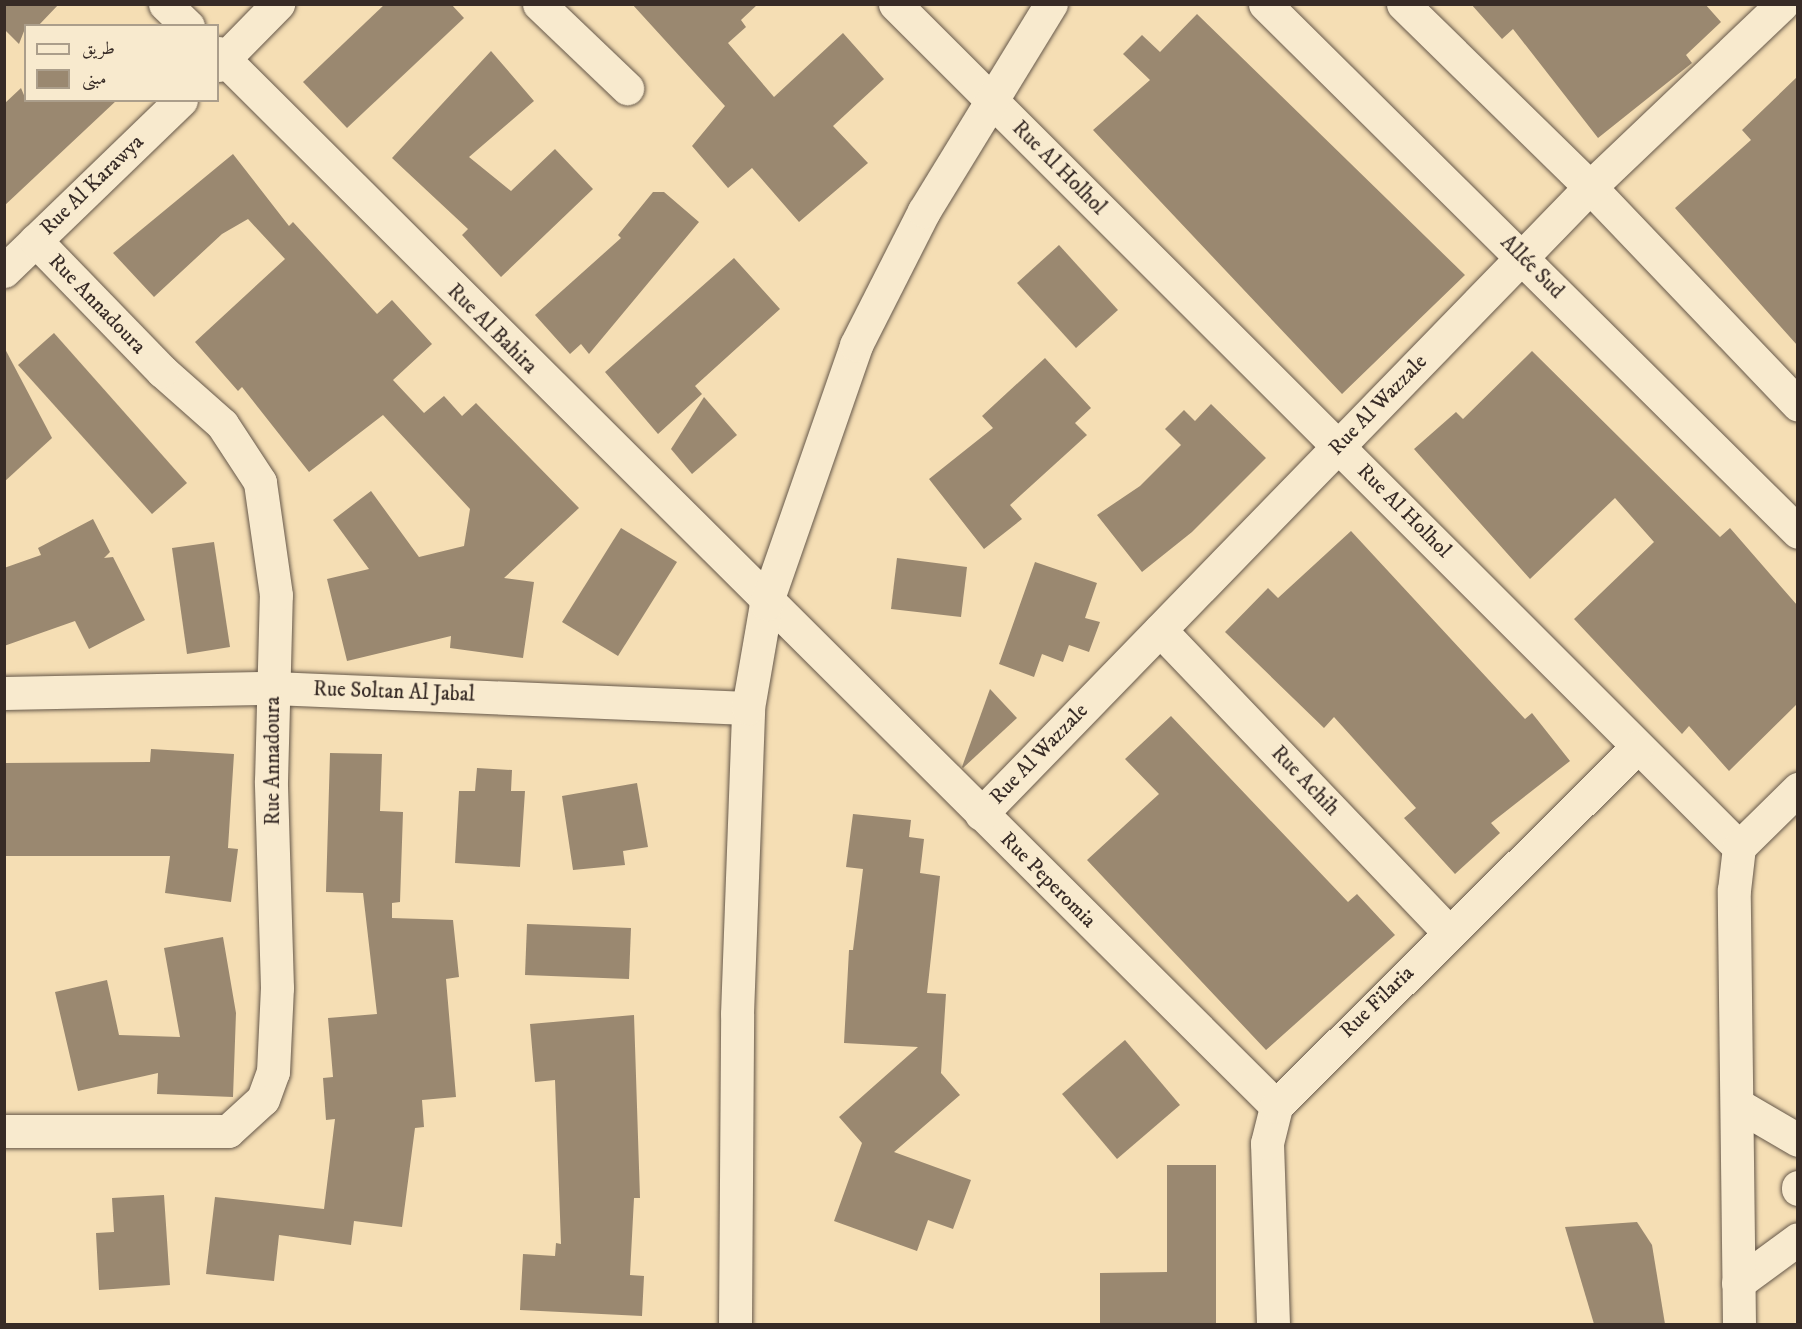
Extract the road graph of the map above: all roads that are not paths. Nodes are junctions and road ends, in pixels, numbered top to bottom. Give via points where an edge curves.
1 (165, 4) edge
2 (278, 4) edge
3 (539, 4) edge
4 (895, 4) edge
5 (1051, 4) edge
6 (1265, 4) edge
7 (1403, 4) edge
8 (1784, 4) edge
9 (1797, 17) edge
10 (186, 24) edge
11 (220, 59) edge
12 (627, 88) dead end
13 (990, 100) junction
14 (179, 102) edge
15 (1590, 188) junction
16 (35, 240) junction
17 (1523, 257) junction
18 (4, 271) edge
19 (1797, 405) edge
20 (1339, 445) junction
21 (1797, 532) edge
22 (766, 604) junction
23 (1160, 630) junction
24 (273, 688) junction
25 (4, 693) edge
26 (748, 708) junction
27 (1637, 747) junction
28 (1797, 789) edge
29 (981, 814) junction
30 (1739, 847) junction
31 (1449, 932) junction
32 (1738, 1105) junction
33 (1276, 1106) junction
34 (4, 1131) edge
35 (1797, 1140) edge
36 (1797, 1239) edge
37 (1738, 1283) junction
38 (735, 1324) edge
39 (1272, 1324) edge
40 (1738, 1324) edge

1 - 10 street
2 - 11 street
3 - 12 street
4 - 13 street, Rue Al Holhol
5 - 13 street
6 - 17 street, Allée Sud
7 - 15 street
8 - 9 street
8 - 15 street, Rue Al Wazzale
11 - 22 street, Rue Al Bahira
13 - 20 street, Rue Al Holhol
13 - 22 street via 924,211 856,345
14 - 16 street, Rue Al Karawya
15 - 17 street, Rue Al Wazzale
15 - 19 street
16 - 18 street, Rue Al Karawya
16 - 24 street, Rue Annadoura via 162,371 222,424 260,482 276,595
17 - 20 street, Rue Al Wazzale
17 - 21 street, Allée Sud
20 - 23 street, Rue Al Wazzale
20 - 27 street, Rue Al Holhol
22 - 26 street
22 - 29 street, Rue Peperomia
23 - 29 street, Rue Al Wazzale
23 - 31 street, Rue Achih
24 - 25 street, Rue Soltan Al Jabal
24 - 26 street, Rue Soltan Al Jabal
24 - 34 street, Rue Annadoura via 277,988 273,1072 263,1099 228,1131
26 - 38 street via 737,1014
27 - 30 street, Rue Al Holhol
27 - 31 street, Rue Filaria
28 - 30 street
29 - 33 street, Rue Peperomia
30 - 32 street via 1734,890
31 - 33 street, Rue Filaria
32 - 35 street
32 - 37 street
33 - 39 street via 1268,1143
36 - 37 street
37 - 40 street

